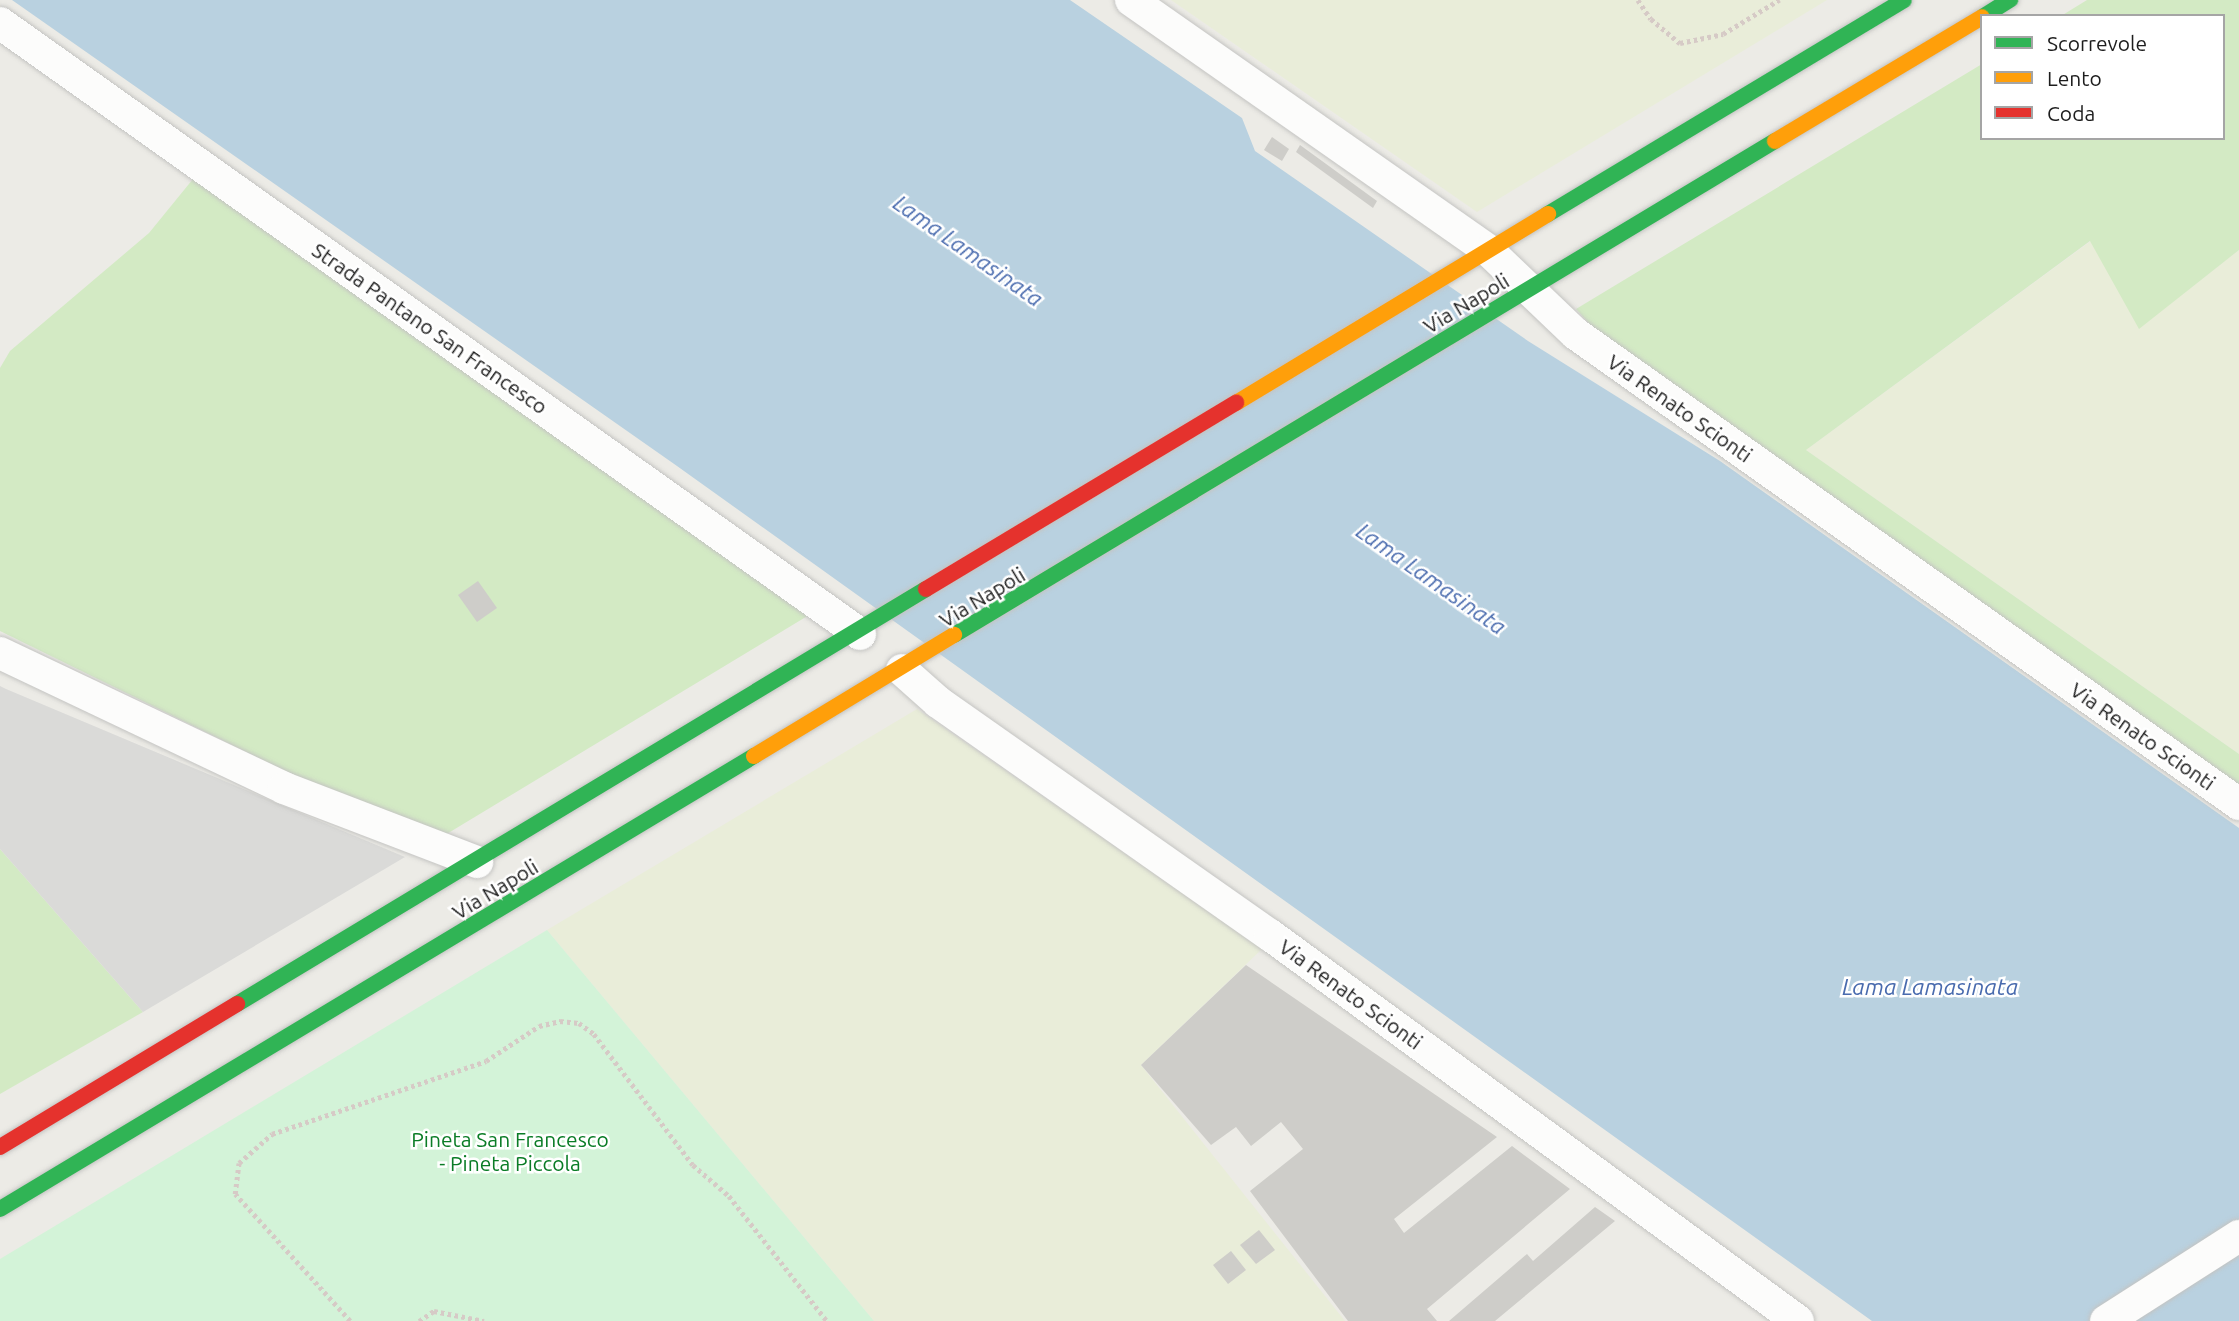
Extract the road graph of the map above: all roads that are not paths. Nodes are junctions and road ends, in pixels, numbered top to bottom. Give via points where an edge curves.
1 (1131, 0) edge
2 (1904, 0) edge
3 (2010, 0) edge
4 (1986, 14) edge
5 (1980, 18) edge
6 (0, 23) edge
7 (1489, 251) junction
8 (1520, 295) junction
9 (860, 634) junction
10 (0, 653) edge
11 (902, 670) junction
12 (2239, 804) edge
13 (477, 862) junction
14 (0, 1147) edge
15 (0, 1209) edge
16 (2239, 1236) edge
17 (1798, 1321) edge
18 (2106, 1321) edge

1 - 7 street, Via Renato Scionti
2 - 7 main road, Via Napoli
3 - 4 main road, Via Napoli
5 - 8 main road, Via Napoli
6 - 9 street, Strada Pantano San Francesco
7 - 8 street, Via Renato Scionti
7 - 9 main road, Via Napoli
8 - 11 main road, Via Napoli
8 - 12 street, Via Renato Scionti
9 - 13 main road, Via Napoli
10 - 13 street via 284,788
11 - 15 main road, Via Napoli
11 - 17 street, Via Renato Scionti via 938,702 1270,935
13 - 14 main road, Via Napoli
16 - 18 street

